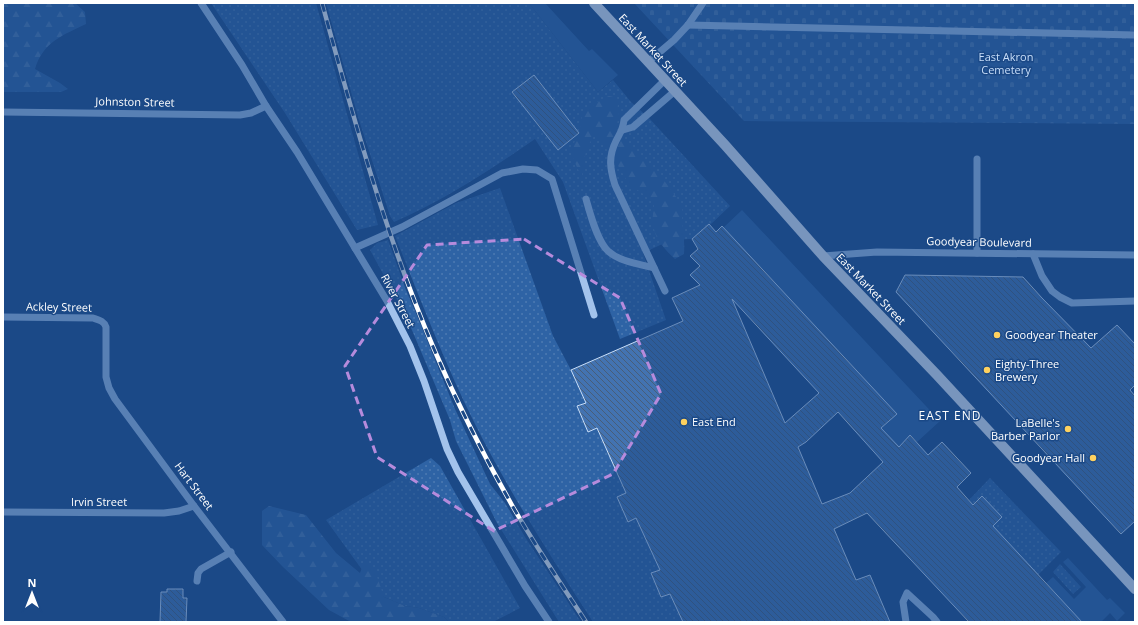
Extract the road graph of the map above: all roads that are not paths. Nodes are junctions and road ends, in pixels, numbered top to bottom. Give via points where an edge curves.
1 (201, 3) edge
2 (594, 3) edge
3 (703, 3) edge
4 (688, 25) junction
5 (1135, 35) edge
6 (648, 62) junction
7 (665, 80) junction
8 (675, 91) junction
9 (266, 106) junction
10 (3, 112) edge
11 (623, 130) junction
12 (977, 160) dead end
13 (586, 199) dead end
14 (355, 248) junction
15 (977, 253) junction
16 (1033, 254) junction
17 (1135, 255) edge
18 (823, 256) junction
19 (654, 268) junction
20 (666, 292) dead end
21 (1135, 302) edge
22 (594, 315) dead end
23 (3, 317) edge
24 (106, 355) joint
25 (194, 506) junction
26 (3, 512) edge
27 (231, 552) junction
28 (197, 581) dead end
29 (1135, 589) edge
30 (284, 622) edge
31 (549, 622) edge
32 (906, 622) edge
33 (937, 622) edge

1 - 9 street, River Street
2 - 6 main road, East Market Street
3 - 4 street
4 - 5 street
4 - 6 street
6 - 7 main road, East Market Street
7 - 8 main road, East Market Street
7 - 11 street via 624,120
8 - 11 street via 633,127
8 - 18 main road, East Market Street
9 - 10 street, Johnston Street via 251,113 240,114
9 - 14 street, River Street
11 - 19 street via 611,155 610,170
12 - 15 street
13 - 19 street via 598,236 607,251 623,259
14 - 22 street via 402,227 502,173 523,169 537,170 552,179
14 - 31 street, River Street via 410,346 458,472
15 - 16 street, Goodyear Boulevard
15 - 18 street, Goodyear Boulevard via 877,252
16 - 17 street, Goodyear Boulevard
16 - 21 street via 1042,276 1052,291 1072,303
18 - 29 main road, East Market Street
19 - 20 street
23 - 24 street, Ackley Street via 100,320 106,327
24 - 25 street, Hart Street via 106,377 115,399
25 - 26 street, Irvin Street via 179,512 164,513
25 - 27 street, Hart Street
27 - 28 street via 201,569
27 - 30 street, Hart Street
32 - 33 street via 903,602 907,593

